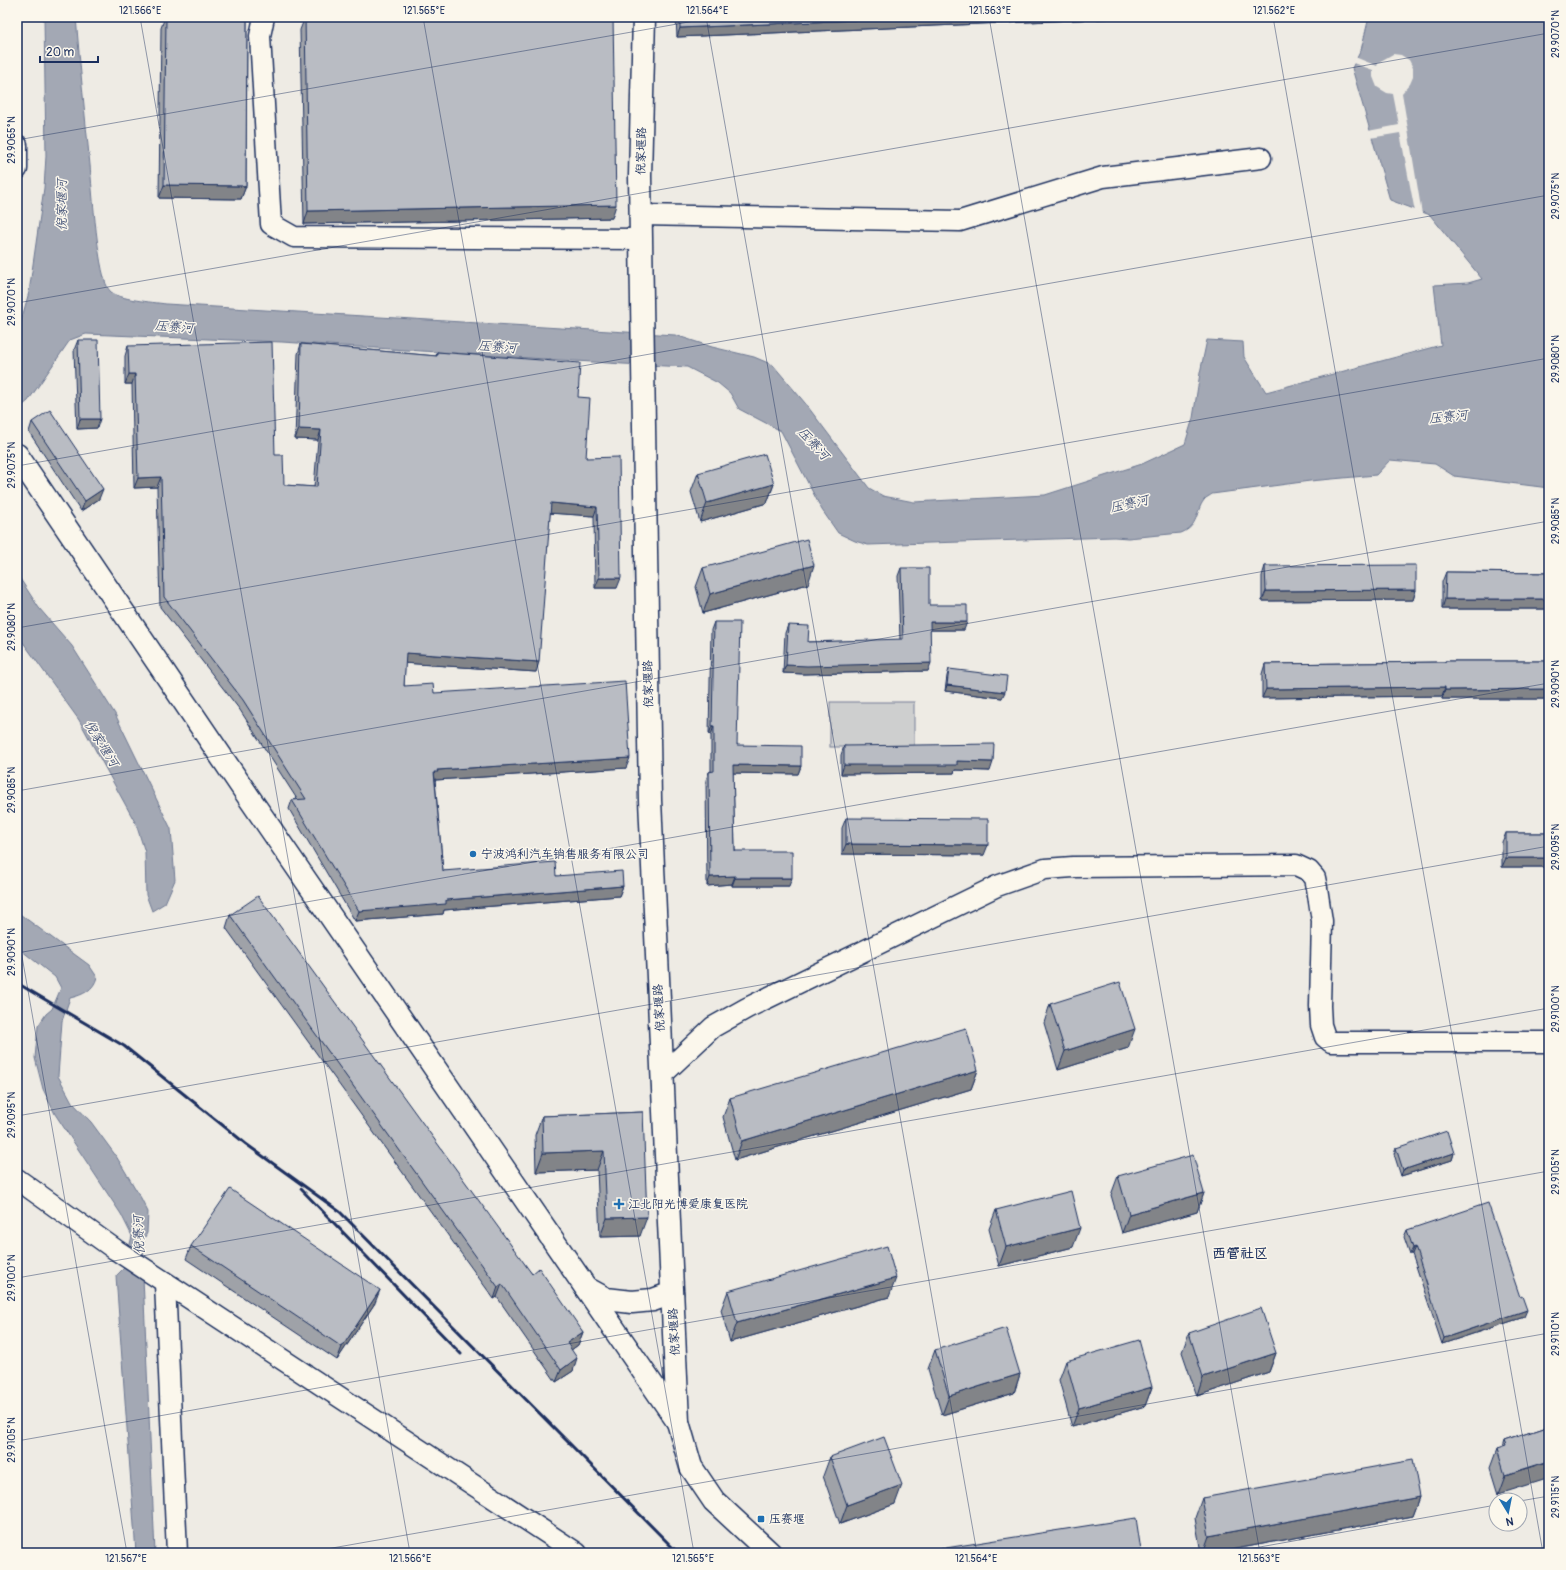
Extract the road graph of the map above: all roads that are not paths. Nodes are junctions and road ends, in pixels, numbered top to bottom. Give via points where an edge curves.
1 (264, 17) edge
2 (644, 17) edge
3 (17, 145) edge
4 (1261, 158) dead end
5 (17, 169) edge
6 (641, 215) junction
7 (641, 240) junction
8 (22, 463) edge
9 (1549, 1042) edge
10 (662, 1075) junction
11 (17, 1179) edge
12 (165, 1283) junction
13 (586, 1288) junction
14 (672, 1293) junction
15 (678, 1422) junction
16 (178, 1553) edge
17 (577, 1553) edge
18 (770, 1553) edge

1 - 7 street via 260,36 271,224 294,237
2 - 6 main road, 倪家堰路
3 - 5 street
4 - 6 street via 1103,178 960,221
6 - 7 main road, 倪家堰路
7 - 10 main road, 倪家堰路 via 650,800
8 - 13 main road
9 - 10 street via 1330,1042 1324,1037 1321,1026 1322,921 1318,888 1315,878 1309,871 1296,865 1074,866 1045,869 997,886 747,1008 713,1027
10 - 14 main road, 倪家堰路
11 - 12 street
12 - 16 street
12 - 17 street
13 - 14 main road via 606,1299 632,1302 653,1300
13 - 15 main road
14 - 15 main road, 倪家堰路
15 - 18 main road, 倪家堰路 via 691,1467 714,1501

